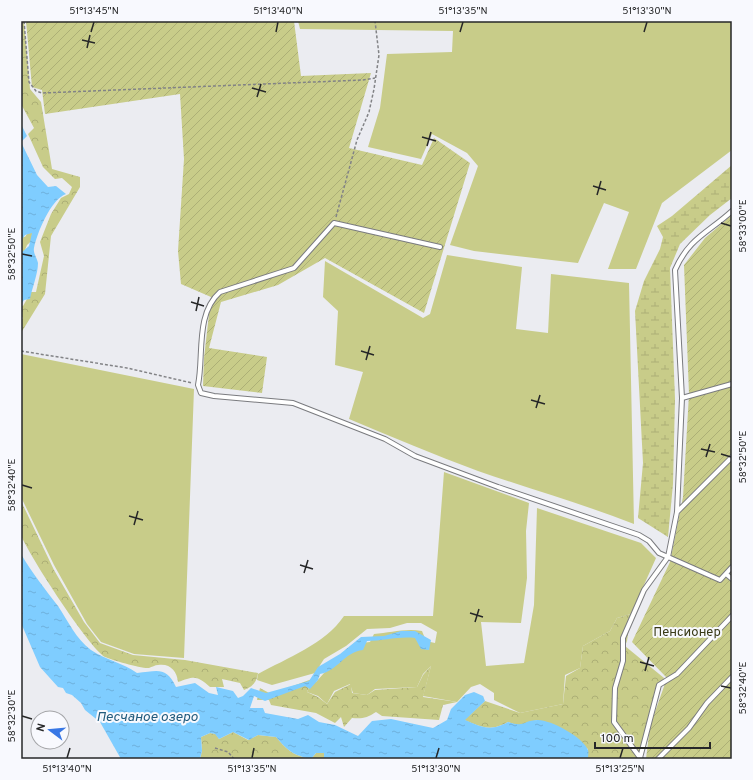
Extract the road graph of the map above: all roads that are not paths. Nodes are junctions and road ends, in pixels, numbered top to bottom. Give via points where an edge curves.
1 (732, 211) edge
2 (440, 247) dead end
3 (731, 385) edge
4 (682, 398) junction
5 (732, 457) edge
6 (677, 512) junction
7 (668, 557) junction
8 (732, 567) edge
9 (726, 574) junction
10 (732, 579) edge
11 (732, 616) edge
12 (732, 677) edge
13 (641, 758) edge
14 (658, 759) edge

1 - 4 lane via 692,242 681,256 675,270
2 - 7 lane via 334,223 294,268 220,292 213,299 206,314 198,385 201,393 293,403 385,439 415,456 639,535 649,541 659,553
3 - 4 lane
4 - 6 lane
5 - 6 lane
6 - 7 lane
7 - 9 lane via 720,580
7 - 13 lane via 644,590 623,638 623,661 615,688 614,722
8 - 9 lane
9 - 10 lane
11 - 13 lane via 678,674 660,685
12 - 14 lane via 707,703 689,728

